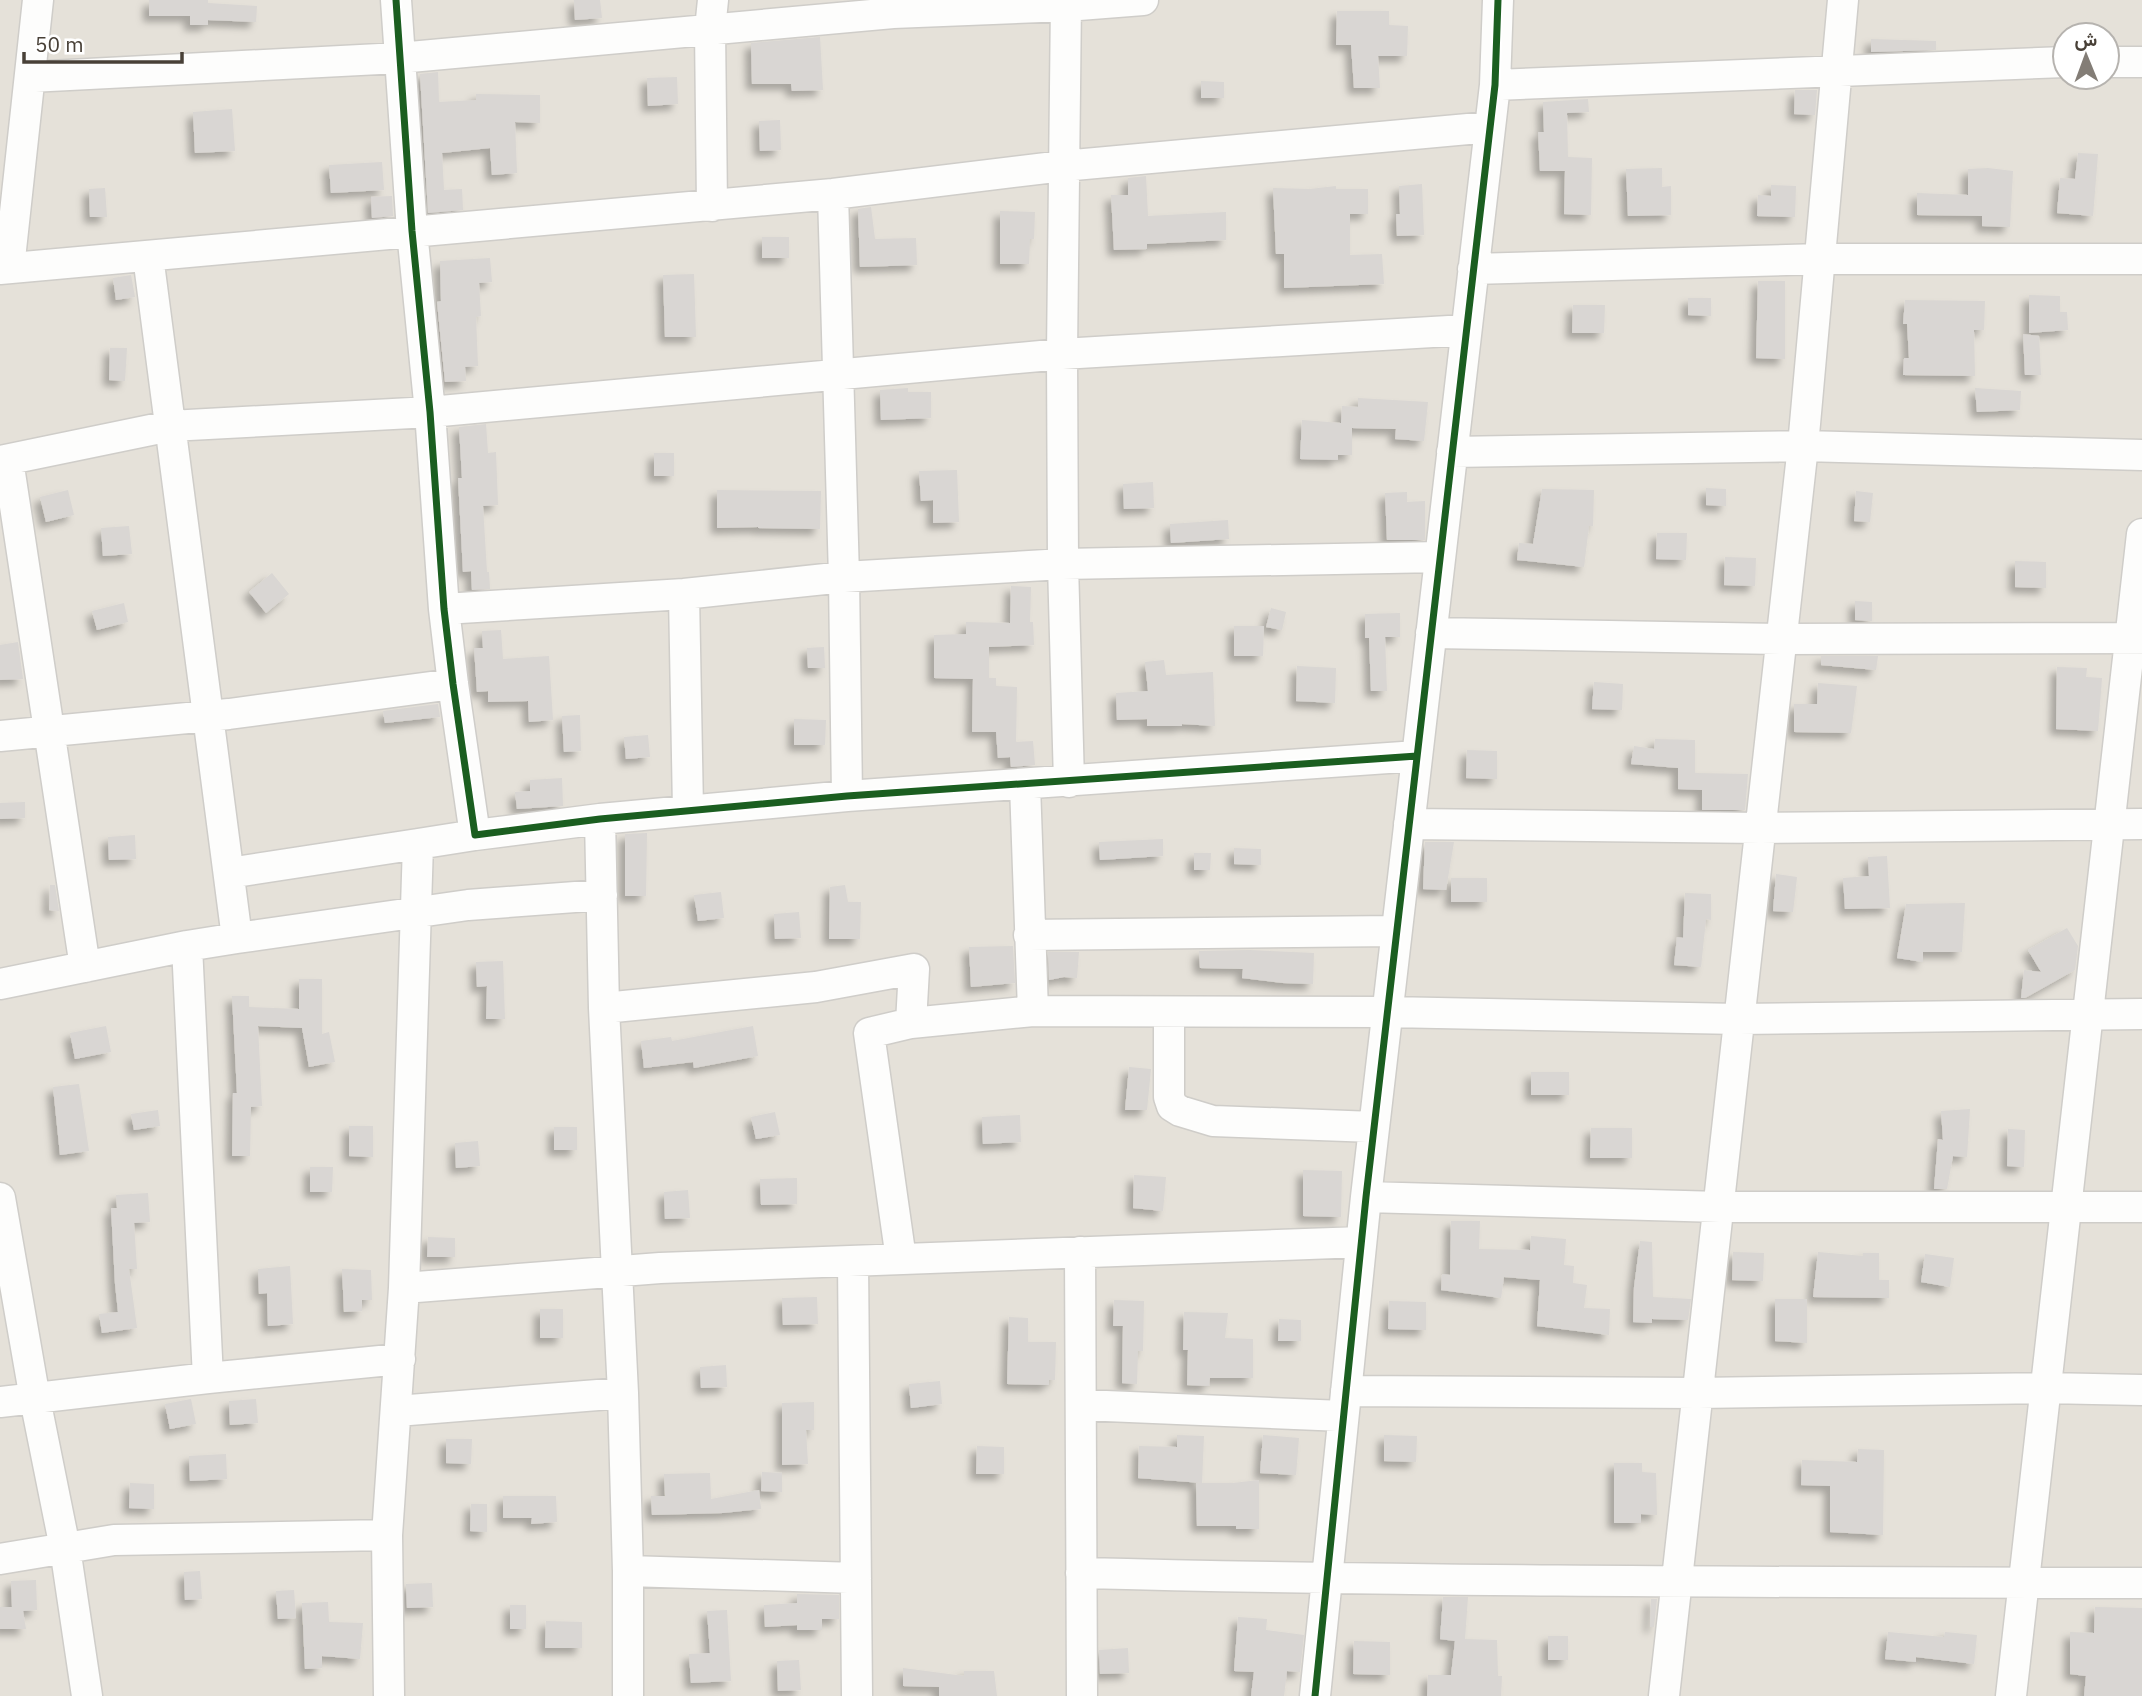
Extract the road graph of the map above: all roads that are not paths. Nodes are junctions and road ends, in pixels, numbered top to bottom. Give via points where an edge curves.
1 (38, 0) edge
2 (397, 0) edge
3 (1143, 0) edge
4 (1498, 0) edge
5 (1843, 0) edge
6 (1066, 3) edge
7 (712, 14) edge
8 (400, 58) junction
9 (2121, 61) edge
10 (2142, 62) edge
11 (2051, 63) edge
12 (1839, 72) junction
13 (30, 77) junction
14 (1495, 85) junction
15 (1490, 127) junction
16 (1063, 166) junction
17 (833, 194) junction
18 (712, 206) junction
19 (412, 231) junction
20 (148, 256) junction
21 (1821, 259) junction
22 (2142, 260) edge
23 (4, 268) edge
24 (1473, 269) junction
25 (1466, 330) junction
26 (1062, 354) junction
27 (837, 375) junction
28 (430, 412) junction
29 (170, 426) junction
30 (1803, 446) junction
31 (1452, 452) junction
32 (2142, 455) edge
33 (4, 460) edge
34 (2142, 534) edge
35 (1440, 557) junction
36 (1063, 564) junction
37 (844, 577) junction
38 (684, 594) junction
39 (444, 609) junction
40 (1431, 633) junction
41 (2136, 637) edge
42 (1783, 639) junction
43 (453, 684) junction
44 (207, 716) junction
45 (49, 730) junction
46 (0, 736) edge
47 (1417, 756) junction
48 (1069, 782) junction
49 (1025, 785) junction
50 (846, 796) junction
51 (688, 810) junction
52 (600, 818) junction
53 (1409, 824) junction
54 (2110, 824) junction
55 (2142, 824) edge
56 (1761, 828) junction
57 (475, 835) junction
58 (418, 844) junction
59 (229, 873) junction
60 (602, 895) junction
61 (415, 913) junction
62 (1396, 931) junction
63 (1029, 935) junction
64 (237, 939) junction
65 (187, 946) junction
66 (85, 967) junction
67 (0, 984) edge
68 (604, 1008) junction
69 (1033, 1011) junction
70 (1169, 1012) junction
71 (1387, 1012) junction
72 (2088, 1014) junction
73 (2142, 1014) edge
74 (1739, 1018) junction
75 (911, 1023) junction
76 (1374, 1127) junction
77 (1366, 1197) junction
78 (0, 1198) edge
79 (1720, 1207) junction
80 (2066, 1207) junction
81 (2142, 1207) edge
82 (1361, 1242) junction
83 (5, 1250) edge
84 (1080, 1252) junction
85 (901, 1259) junction
86 (853, 1262) junction
87 (619, 1272) junction
88 (404, 1287) junction
89 (400, 1359) junction
90 (208, 1378) junction
91 (2045, 1388) junction
92 (2142, 1390) edge
93 (1698, 1392) junction
94 (623, 1393) junction
95 (36, 1398) junction
96 (0, 1402) edge
97 (1345, 1404) junction
98 (1082, 1405) junction
99 (397, 1411) junction
100 (387, 1535) junction
101 (65, 1548) junction
102 (0, 1559) edge
103 (628, 1571) junction
104 (1081, 1573) junction
105 (856, 1578) junction
106 (1326, 1579) junction
107 (1676, 1583) junction
108 (2024, 1583) junction
109 (2142, 1583) edge
110 (87, 1696) edge
111 (389, 1696) edge
112 (628, 1696) edge
113 (857, 1696) edge
114 (1082, 1696) edge
115 (1315, 1696) edge
116 (1664, 1696) edge
117 (2011, 1696) edge

1 - 13 street
2 - 8 street
3 - 6 street
4 - 14 street
5 - 12 street
6 - 7 street via 893,13
6 - 16 street
7 - 8 street
7 - 18 street
8 - 13 street
8 - 19 street
9 - 10 street
11 - 12 street
12 - 14 street
12 - 21 street
13 - 23 street
14 - 15 street
15 - 16 street
15 - 24 street
16 - 17 street
16 - 26 street
17 - 18 street
17 - 27 street
18 - 19 street
19 - 20 street
19 - 28 street
20 - 23 street
20 - 29 street
21 - 22 street
21 - 24 street
21 - 30 street
24 - 25 street
25 - 26 street
25 - 31 street
26 - 27 street
26 - 36 street
27 - 28 street
27 - 37 street
28 - 29 street
28 - 39 street
29 - 33 street
29 - 44 street
30 - 31 street
30 - 32 street
30 - 42 street
31 - 35 street
33 - 45 street
34 - 41 street
35 - 36 street
35 - 40 street
36 - 37 street
36 - 48 street
37 - 38 street
37 - 50 street
38 - 39 street
38 - 51 street
39 - 43 street
40 - 42 street
40 - 47 street
41 - 42 street
41 - 54 street
42 - 56 street
43 - 44 street
43 - 57 street
44 - 45 street
44 - 59 street
45 - 46 street
45 - 66 street
47 - 48 street
47 - 53 street
48 - 49 street
49 - 50 street
49 - 63 street
50 - 51 street
51 - 52 street
52 - 57 street
52 - 60 street
53 - 56 street
53 - 62 street
54 - 55 street
54 - 56 street
54 - 72 street
56 - 74 street
57 - 58 street
58 - 59 street
58 - 61 street
59 - 64 street
60 - 61 street
60 - 68 street
61 - 64 street
61 - 88 street
62 - 63 street
62 - 71 street
63 - 69 street
64 - 65 street
65 - 66 street
65 - 90 street
66 - 67 street
68 - 75 street via 816,987 914,969
68 - 87 street
69 - 70 street
69 - 75 street
70 - 71 street
70 - 76 street via 1169,1097 1180,1111 1213,1121
71 - 74 street
71 - 76 street
72 - 73 street
72 - 74 street
72 - 80 street
74 - 79 street
75 - 85 street via 869,1033
76 - 77 street
77 - 79 street
77 - 82 street
78 - 83 street
79 - 80 street
79 - 93 street
80 - 81 street
80 - 91 street
82 - 84 street
82 - 97 street
83 - 95 street
84 - 85 street
84 - 98 street
85 - 86 street
86 - 87 street
86 - 105 street
87 - 88 street
87 - 94 street
88 - 89 street
89 - 90 street
89 - 99 street
90 - 95 street
91 - 92 street
91 - 93 street
91 - 108 street
93 - 97 street
93 - 107 street
94 - 99 street
94 - 103 street
95 - 96 street
95 - 101 street
97 - 98 street
97 - 106 street
98 - 104 street
99 - 100 street
100 - 101 street via 114,1541
100 - 111 street
101 - 102 street
101 - 110 street
103 - 105 street
103 - 112 street
104 - 106 street
104 - 114 street
105 - 113 street
106 - 107 street
106 - 115 street
107 - 108 street
107 - 116 street
108 - 109 street
108 - 117 street

